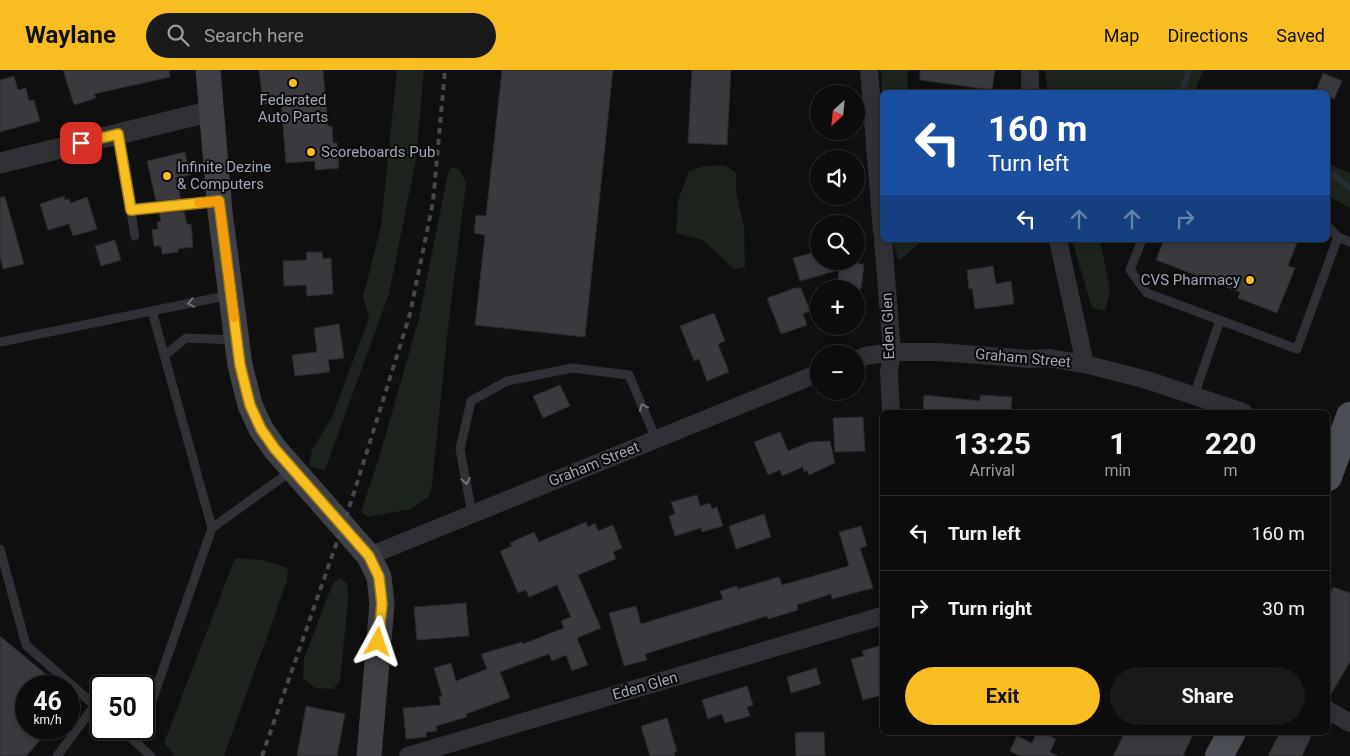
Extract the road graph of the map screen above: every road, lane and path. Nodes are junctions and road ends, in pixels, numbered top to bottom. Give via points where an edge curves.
1 (208, 70) edge
2 (869, 70) edge
3 (1030, 70) edge
4 (1030, 90) edge
5 (212, 112) junction
6 (118, 134) junction
7 (0, 163) edge
8 (219, 201) junction
9 (880, 207) edge
10 (131, 210) junction
11 (1330, 228) edge
12 (135, 236) dead end
13 (1338, 237) junction
14 (883, 242) edge
15 (1058, 242) edge
16 (1141, 242) edge
17 (1350, 242) edge
18 (230, 295) junction
19 (152, 311) junction
20 (1220, 320) junction
21 (237, 340) junction
22 (0, 342) edge
23 (892, 352) junction
24 (164, 355) junction
25 (865, 356) edge
26 (1085, 364) junction
27 (810, 377) edge
28 (1194, 396) junction
29 (891, 410) edge
30 (1236, 410) edge
31 (1350, 416) edge
32 (656, 439) junction
33 (1335, 462) edge
34 (293, 469) junction
35 (472, 514) junction
36 (212, 528) junction
37 (0, 549) edge
38 (369, 556) junction
39 (880, 617) edge
40 (155, 692) edge
41 (90, 701) edge
42 (1330, 711) edge
43 (90, 718) edge
44 (1350, 723) edge
45 (1230, 735) edge
46 (134, 740) edge
47 (138, 740) edge
48 (137, 743) junction
49 (58, 756) edge
50 (151, 756) edge
51 (369, 756) edge
52 (408, 756) edge
53 (1219, 756) edge

1 - 5 main road
2 - 9 street
3 - 4 street
5 - 6 street
5 - 8 main road
6 - 7 street
6 - 10 lane
8 - 10 lane
8 - 18 main road
10 - 12 lane
11 - 13 lane
13 - 17 lane
13 - 20 lane via 1297,349
14 - 23 street, Eden Glen
15 - 26 street
16 - 20 lane via 1130,270 1147,293
18 -> 19 lane
18 - 21 main road
19 - 22 lane
19 - 24 lane
20 - 28 lane
21 - 24 lane via 186,338
21 - 34 main road via 250,405 261,429
23 - 25 street, Graham Street
23 - 26 street, Graham Street via 1048,358
23 - 29 street, Eden Glen via 889,372
24 - 36 lane
26 - 28 street, Graham Street
27 - 32 street, Graham Street
28 - 30 street, Graham Street
31 - 33 main road
32 - 35 street, Graham Street
32 -> 35 lane via 629,375 572,368 507,381 471,401 460,449
34 - 36 lane
34 - 38 main road
35 - 38 street, Graham Street
36 - 40 lane
37 - 41 lane via 26,645
38 - 51 main road via 379,577 382,604
39 - 52 street, Eden Glen
42 - 44 street
43 - 49 lane
45 - 53 main road
46 - 48 lane
47 - 48 lane
48 - 50 lane

